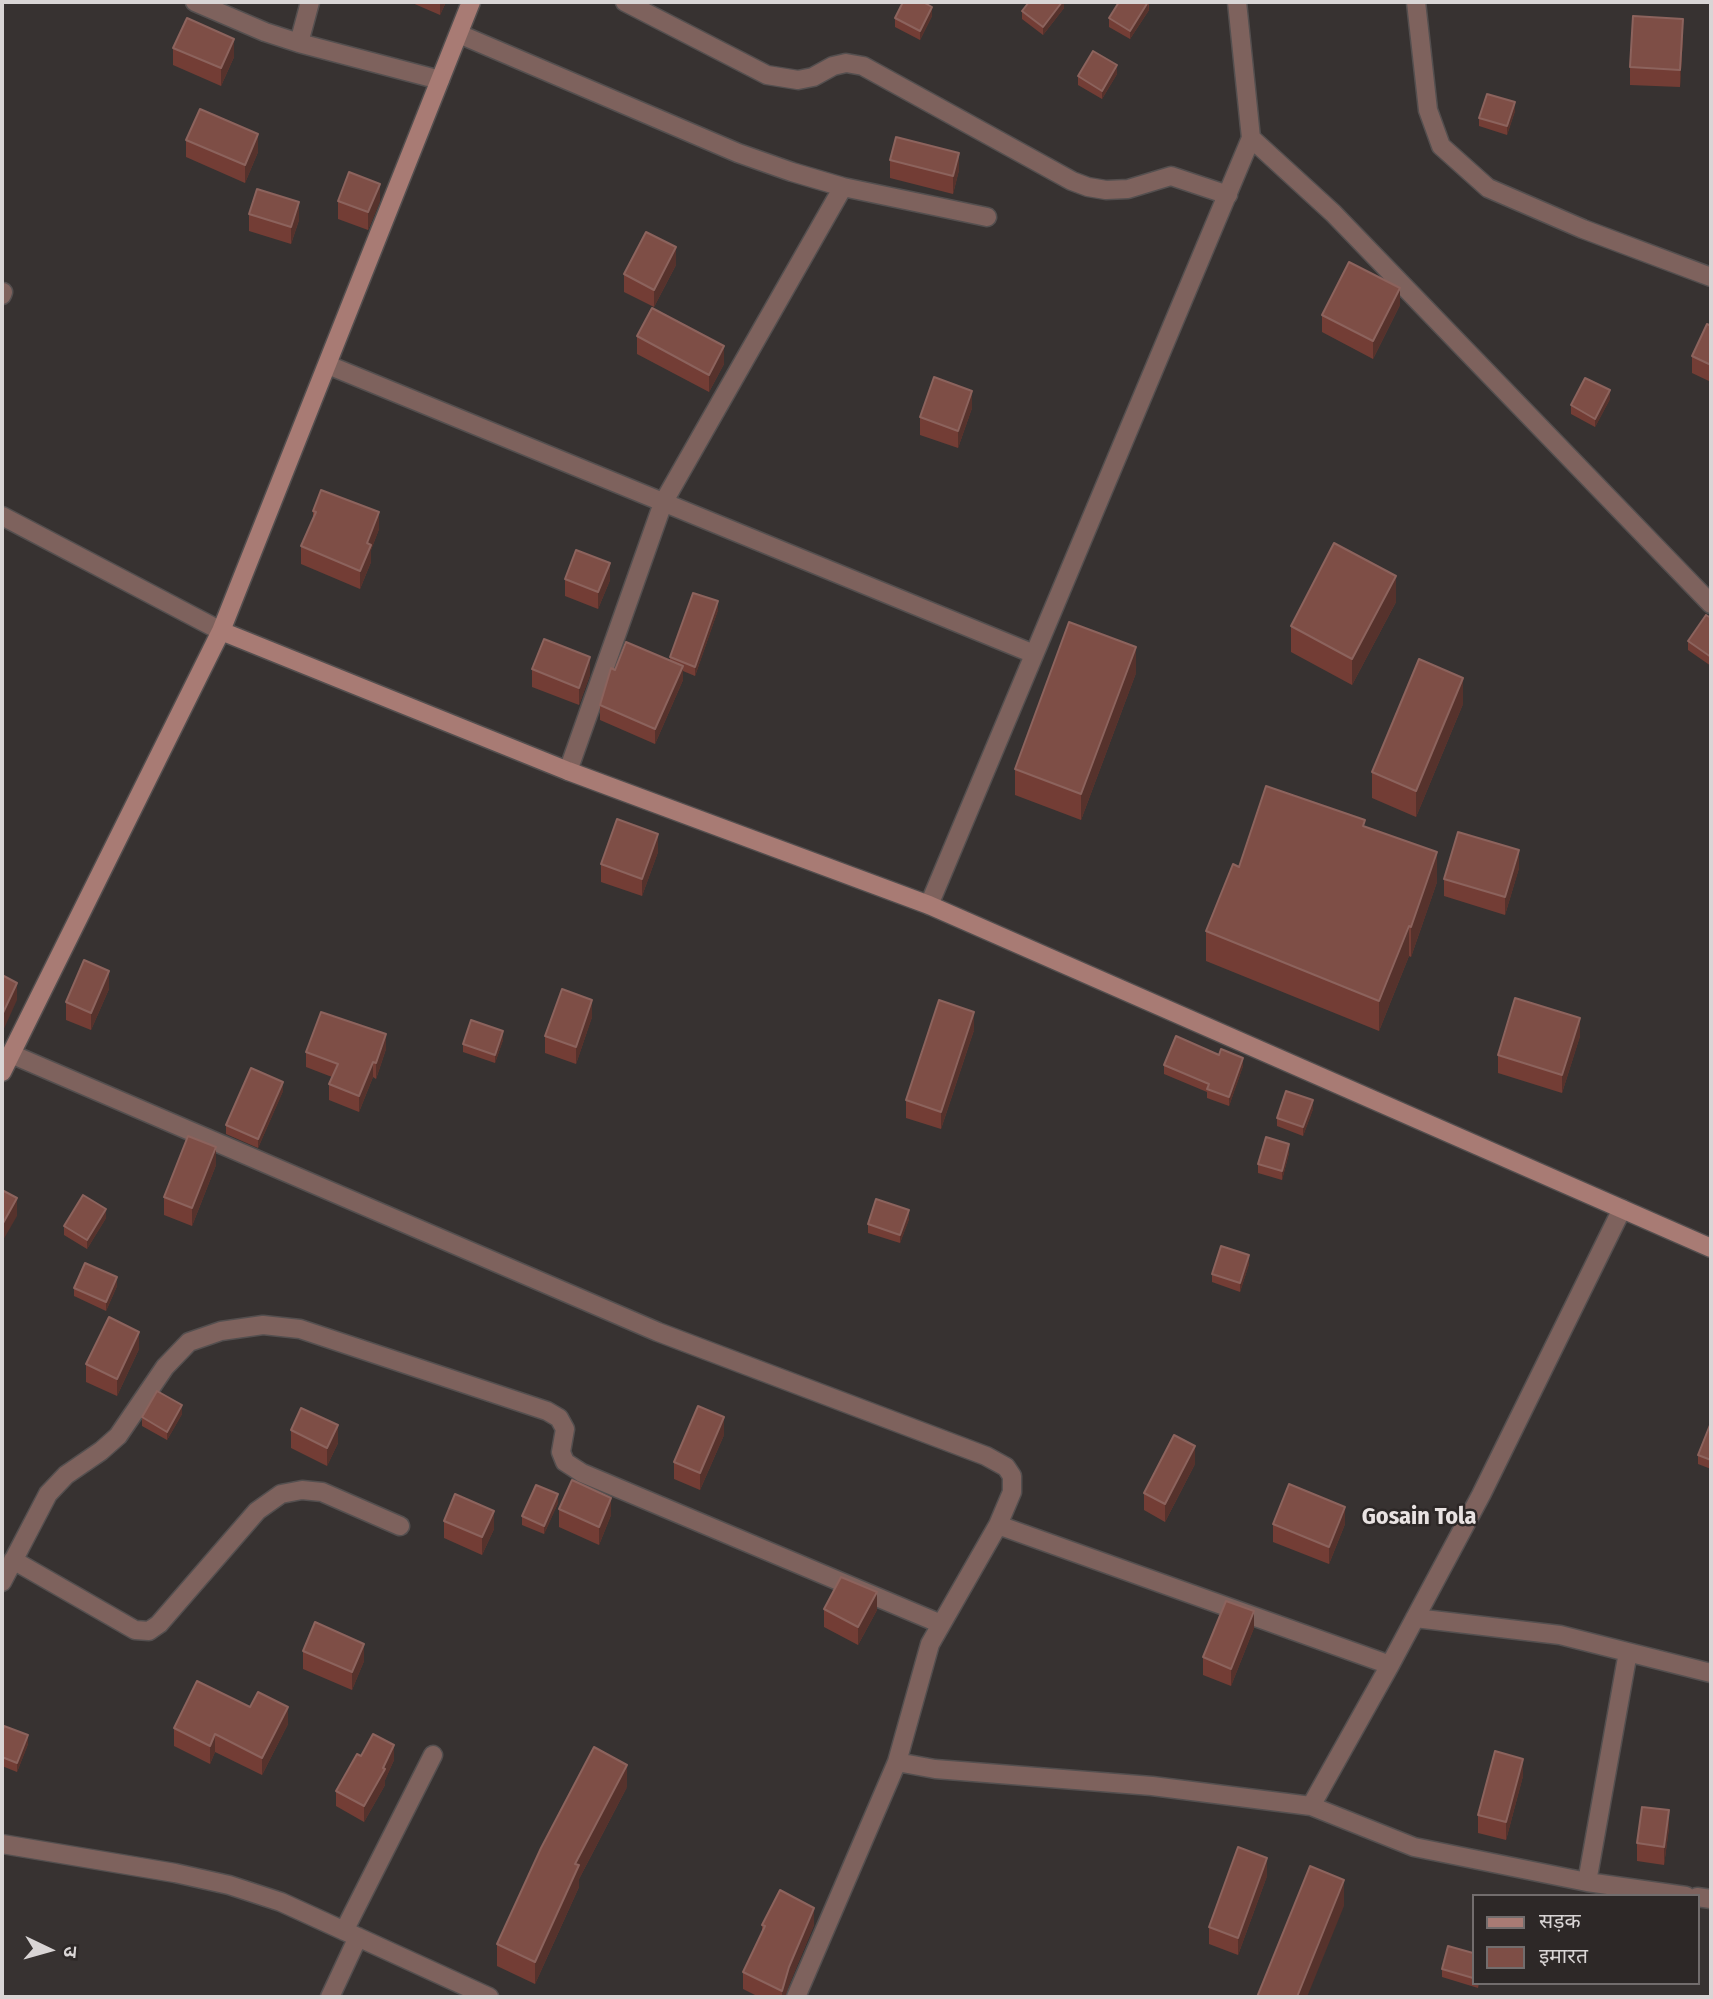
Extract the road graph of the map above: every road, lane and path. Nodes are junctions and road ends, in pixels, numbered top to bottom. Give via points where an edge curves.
1 (195, 2) edge
2 (310, 2) edge
3 (471, 2) edge
4 (625, 2) edge
5 (1237, 2) edge
6 (1416, 2) edge
7 (459, 34) junction
8 (299, 43) junction
9 (440, 80) junction
10 (1251, 138) junction
11 (843, 187) junction
12 (1228, 195) junction
13 (987, 217) dead end
14 (1711, 276) edge
15 (328, 365) junction
16 (663, 503) junction
17 (2, 516) edge
18 (1711, 604) edge
19 (221, 631) junction
20 (1034, 654) junction
21 (568, 771) junction
22 (929, 905) junction
23 (11, 1054) junction
24 (2, 1072) edge
25 (1622, 1209) junction
26 (1711, 1248) edge
27 (998, 1525) junction
28 (400, 1526) dead end
29 (13, 1560) junction
30 (2, 1582) edge
31 (1415, 1618) junction
32 (941, 1624) junction
33 (1628, 1652) junction
34 (1390, 1665) junction
35 (1711, 1673) edge
36 (433, 1755) dead end
37 (897, 1762) junction
38 (1311, 1806) junction
39 (2, 1844) edge
40 (1587, 1882) junction
41 (1672, 1894) edge
42 (351, 1934) junction
43 (330, 1997) edge
44 (489, 1997) edge
45 (796, 1997) edge

1 - 8 street
2 - 8 street
3 - 7 street
4 - 12 street via 767,75 798,80 846,63 863,66 1087,187 1128,189 1171,176
5 - 10 street
6 - 14 street via 1428,110 1441,146 1489,188
7 - 9 street
7 - 11 street via 738,153
8 - 9 street
9 - 15 street
10 - 12 street
10 - 18 street via 1333,214
11 - 13 street
11 - 16 street
12 - 20 street
15 - 16 street
15 - 19 street
16 - 20 street
16 - 21 street
17 - 19 street
19 - 21 street
19 - 23 street
20 - 22 street
21 - 22 street
22 - 25 street
23 - 24 street
23 - 27 street via 658,1332 985,1456 1006,1467 1012,1476 1012,1492
25 - 26 street
25 - 31 street via 1488,1483
27 - 32 street
27 - 34 street
28 - 29 street via 323,1492 281,1494 257,1511 149,1632 135,1630
29 - 30 street
29 - 32 street via 48,1494 118,1436 165,1367 189,1342 221,1331 264,1325 300,1329 547,1411 559,1418 565,1429 561,1452 565,1462 582,1474
31 - 33 street via 1560,1635
31 - 34 street
32 - 37 street via 930,1644
33 - 35 street
33 - 40 street
34 - 38 street
36 - 42 street
37 - 38 street
37 - 45 street
38 - 40 street via 1414,1847
39 - 42 street via 229,1885 281,1902
40 - 41 street
42 - 43 street
42 - 44 street

